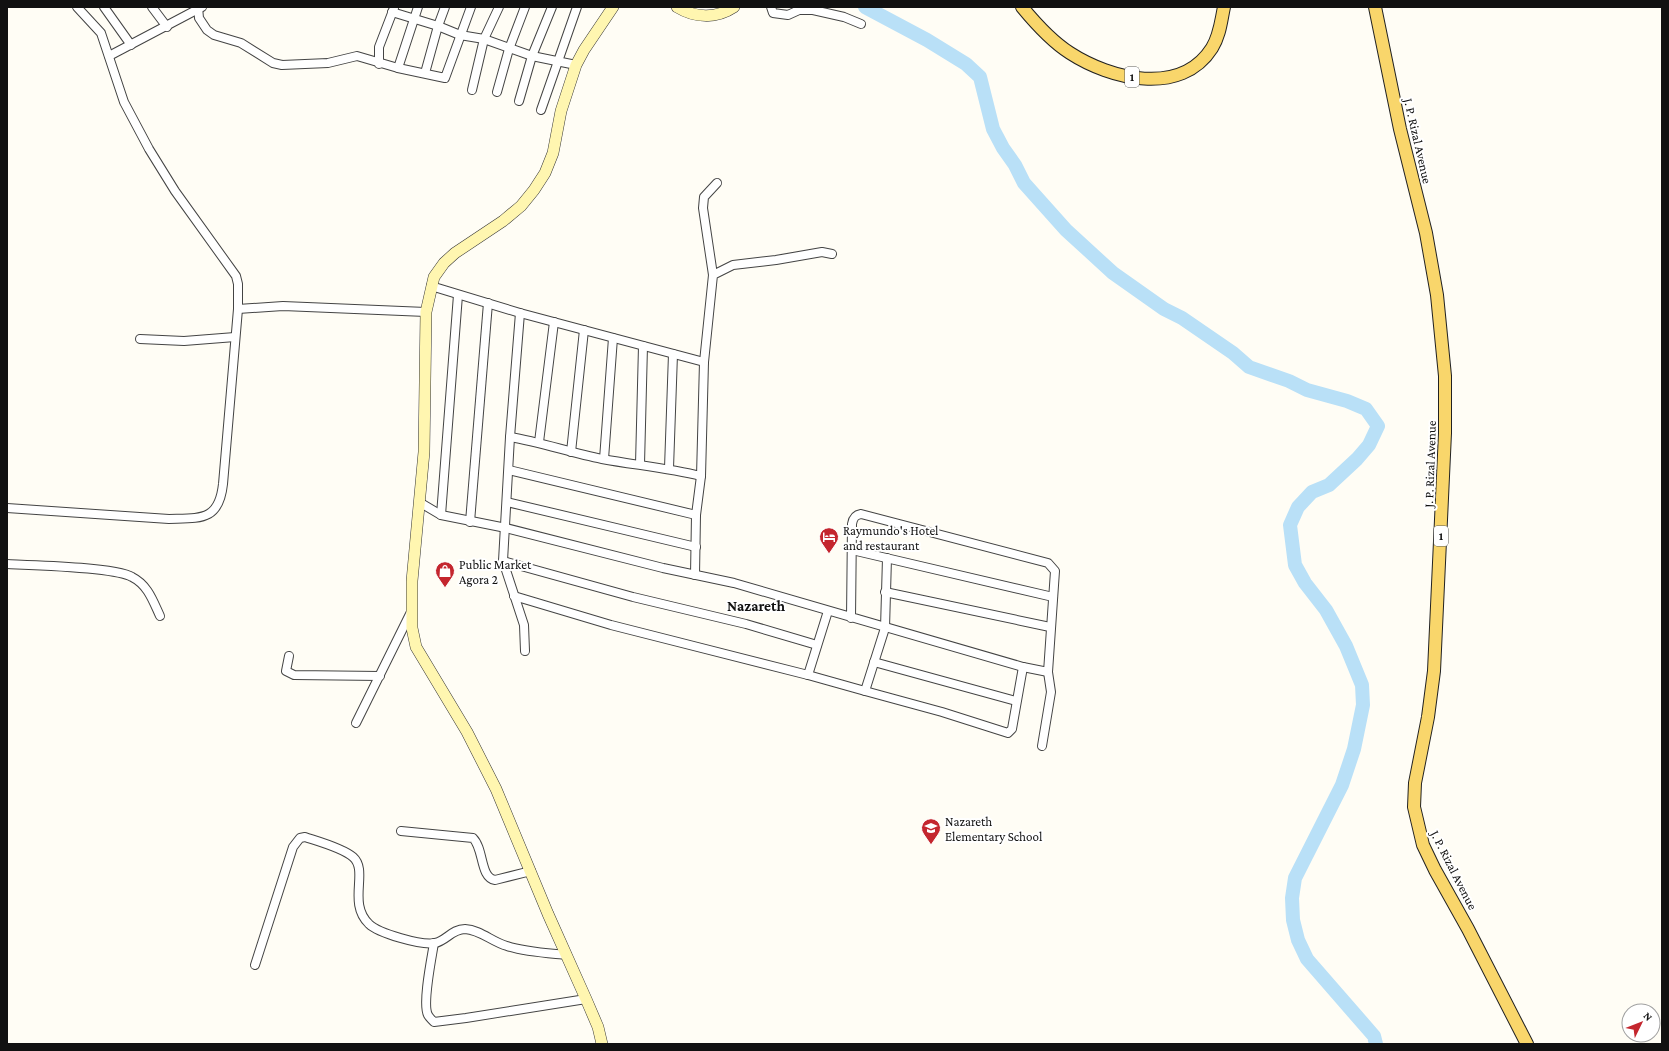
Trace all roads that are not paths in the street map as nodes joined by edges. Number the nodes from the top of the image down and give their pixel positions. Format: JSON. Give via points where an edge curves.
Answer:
{"nodes":[{"id":1,"x":77,"y":7,"type":"edge"},
{"id":2,"x":104,"y":7,"type":"edge"},
{"id":3,"x":152,"y":7,"type":"edge"},
{"id":4,"x":200,"y":7,"type":"edge"},
{"id":5,"x":418,"y":7,"type":"edge"},
{"id":6,"x":445,"y":7,"type":"edge"},
{"id":7,"x":471,"y":7,"type":"edge"},
{"id":8,"x":499,"y":7,"type":"edge"},
{"id":9,"x":525,"y":7,"type":"edge"},
{"id":10,"x":552,"y":7,"type":"edge"},
{"id":11,"x":577,"y":7,"type":"edge"},
{"id":12,"x":613,"y":7,"type":"edge"},
{"id":13,"x":677,"y":7,"type":"edge"},
{"id":14,"x":734,"y":7,"type":"edge"},
{"id":15,"x":771,"y":7,"type":"edge"},
{"id":16,"x":1022,"y":7,"type":"edge"},
{"id":17,"x":1224,"y":7,"type":"edge"},
{"id":18,"x":1375,"y":7,"type":"edge"},
{"id":19,"x":393,"y":9,"type":"edge"},
{"id":20,"x":414,"y":19,"type":"junction"},
{"id":21,"x":861,"y":24,"type":"dead end"},
{"id":22,"x":438,"y":26,"type":"junction"},
{"id":23,"x":167,"y":27,"type":"junction"},
{"id":24,"x":460,"y":35,"type":"junction"},
{"id":25,"x":484,"y":39,"type":"junction"},
{"id":26,"x":131,"y":45,"type":"junction"},
{"id":27,"x":509,"y":49,"type":"junction"},
{"id":28,"x":109,"y":56,"type":"junction"},
{"id":29,"x":532,"y":56,"type":"junction"},
{"id":30,"x":558,"y":62,"type":"junction"},
{"id":31,"x":379,"y":64,"type":"junction"},
{"id":32,"x":576,"y":65,"type":"junction"},
{"id":33,"x":398,"y":68,"type":"junction"},
{"id":34,"x":426,"y":73,"type":"junction"},
{"id":35,"x":472,"y":90,"type":"dead end"},
{"id":36,"x":497,"y":92,"type":"dead end"},
{"id":37,"x":519,"y":101,"type":"dead end"},
{"id":38,"x":541,"y":110,"type":"dead end"},
{"id":39,"x":717,"y":183,"type":"dead end"},
{"id":40,"x":832,"y":254,"type":"dead end"},
{"id":41,"x":713,"y":275,"type":"junction"},
{"id":42,"x":431,"y":286,"type":"junction"},
{"id":43,"x":458,"y":295,"type":"junction"},
{"id":44,"x":488,"y":303,"type":"junction"},
{"id":45,"x":238,"y":309,"type":"junction"},
{"id":46,"x":426,"y":312,"type":"junction"},
{"id":47,"x":520,"y":313,"type":"junction"},
{"id":48,"x":554,"y":322,"type":"junction"},
{"id":49,"x":584,"y":330,"type":"junction"},
{"id":50,"x":235,"y":337,"type":"junction"},
{"id":51,"x":613,"y":338,"type":"junction"},
{"id":52,"x":140,"y":339,"type":"dead end"},
{"id":53,"x":643,"y":346,"type":"junction"},
{"id":54,"x":673,"y":354,"type":"junction"},
{"id":55,"x":704,"y":362,"type":"junction"},
{"id":56,"x":510,"y":437,"type":"junction"},
{"id":57,"x":539,"y":442,"type":"junction"},
{"id":58,"x":571,"y":452,"type":"junction"},
{"id":59,"x":604,"y":459,"type":"junction"},
{"id":60,"x":640,"y":464,"type":"junction"},
{"id":61,"x":669,"y":468,"type":"junction"},
{"id":62,"x":509,"y":470,"type":"junction"},
{"id":63,"x":701,"y":476,"type":"junction"},
{"id":64,"x":419,"y":502,"type":"junction"},
{"id":65,"x":507,"y":502,"type":"junction"},
{"id":66,"x":7,"y":508,"type":"edge"},
{"id":67,"x":441,"y":515,"type":"junction"},
{"id":68,"x":696,"y":515,"type":"junction"},
{"id":69,"x":470,"y":522,"type":"junction"},
{"id":70,"x":506,"y":528,"type":"junction"},
{"id":71,"x":696,"y":547,"type":"junction"},
{"id":72,"x":852,"y":550,"type":"junction"},
{"id":73,"x":887,"y":558,"type":"junction"},
{"id":74,"x":503,"y":561,"type":"junction"},
{"id":75,"x":7,"y":564,"type":"edge"},
{"id":76,"x":695,"y":575,"type":"junction"},
{"id":77,"x":885,"y":592,"type":"junction"},
{"id":78,"x":514,"y":596,"type":"junction"},
{"id":79,"x":1053,"y":597,"type":"junction"},
{"id":80,"x":412,"y":610,"type":"junction"},
{"id":81,"x":828,"y":611,"type":"junction"},
{"id":82,"x":160,"y":616,"type":"dead end"},
{"id":83,"x":851,"y":618,"type":"junction"},
{"id":84,"x":1050,"y":627,"type":"junction"},
{"id":85,"x":885,"y":628,"type":"junction"},
{"id":86,"x":817,"y":644,"type":"junction"},
{"id":87,"x":524,"y":651,"type":"dead end"},
{"id":88,"x":289,"y":656,"type":"dead end"},
{"id":89,"x":874,"y":662,"type":"junction"},
{"id":90,"x":1023,"y":667,"type":"junction"},
{"id":91,"x":1048,"y":672,"type":"junction"},
{"id":92,"x":808,"y":675,"type":"junction"},
{"id":93,"x":380,"y":676,"type":"junction"},
{"id":94,"x":865,"y":691,"type":"junction"},
{"id":95,"x":1016,"y":700,"type":"junction"},
{"id":96,"x":356,"y":723,"type":"dead end"},
{"id":97,"x":1042,"y":746,"type":"dead end"},
{"id":98,"x":401,"y":831,"type":"dead end"},
{"id":99,"x":531,"y":871,"type":"junction"},
{"id":100,"x":434,"y":943,"type":"junction"},
{"id":101,"x":567,"y":955,"type":"junction"},
{"id":102,"x":255,"y":965,"type":"dead end"},
{"id":103,"x":586,"y":999,"type":"junction"},
{"id":104,"x":602,"y":1044,"type":"edge"},
{"id":105,"x":1527,"y":1044,"type":"edge"}],
"edges":[{"from":1,"to":28,"type":"street","via":[[101,33]]},
{"from":2,"to":26,"type":"street"},
{"from":3,"to":23,"type":"street"},
{"from":4,"to":23,"type":"street"},
{"from":4,"to":31,"type":"street","via":[[199,18],[214,35],[241,43],[282,65],[328,63],[357,56]]},
{"from":5,"to":20,"type":"street"},
{"from":6,"to":22,"type":"street"},
{"from":7,"to":24,"type":"street"},
{"from":8,"to":25,"type":"street"},
{"from":9,"to":27,"type":"street"},
{"from":10,"to":29,"type":"street"},
{"from":11,"to":30,"type":"street"},
{"from":12,"to":32,"type":"main road"},
{"from":13,"to":14,"type":"main road","via":[[697,15],[712,16]]},
{"from":15,"to":21,"type":"street","via":[[773,13],[788,15],[798,10],[812,10]]},
{"from":16,"to":17,"type":"main road","number":"1","via":[[1054,41],[1093,66],[1115,74],[1155,79],[1180,74],[1203,60],[1218,35]]},
{"from":18,"to":105,"type":"main road","name":"J. P. Rizal Avenue","number":"1","via":[[1400,129],[1426,233],[1437,295],[1445,376],[1446,433],[1434,671],[1415,784],[1414,807],[1423,845]]},
{"from":19,"to":20,"type":"street"},
{"from":19,"to":31,"type":"street","via":[[378,51]]},
{"from":20,"to":22,"type":"street"},
{"from":20,"to":33,"type":"street"},
{"from":22,"to":24,"type":"street"},
{"from":22,"to":34,"type":"street"},
{"from":23,"to":26,"type":"street"},
{"from":24,"to":25,"type":"street"},
{"from":24,"to":34,"type":"street","via":[[445,78]]},
{"from":25,"to":27,"type":"street"},
{"from":25,"to":35,"type":"street"},
{"from":26,"to":28,"type":"street"},
{"from":27,"to":29,"type":"street"},
{"from":27,"to":36,"type":"street"},
{"from":28,"to":45,"type":"street","via":[[129,114],[175,191],[236,276]]},
{"from":29,"to":30,"type":"street"},
{"from":29,"to":37,"type":"street"},
{"from":30,"to":32,"type":"street"},
{"from":30,"to":38,"type":"street"},
{"from":31,"to":33,"type":"street"},
{"from":32,"to":42,"type":"main road","via":[[545,174],[521,206],[444,263]]},
{"from":33,"to":34,"type":"street"},
{"from":39,"to":41,"type":"street","via":[[704,197],[703,208]]},
{"from":40,"to":41,"type":"street","via":[[822,252],[733,265]]},
{"from":41,"to":55,"type":"street"},
{"from":42,"to":43,"type":"street"},
{"from":42,"to":46,"type":"main road"},
{"from":43,"to":44,"type":"street"},
{"from":43,"to":67,"type":"street"},
{"from":44,"to":47,"type":"street"},
{"from":44,"to":69,"type":"street"},
{"from":45,"to":46,"type":"street","via":[[283,306]]},
{"from":45,"to":50,"type":"street"},
{"from":46,"to":64,"type":"main road","via":[[425,416]]},
{"from":47,"to":48,"type":"street"},
{"from":47,"to":56,"type":"street"},
{"from":48,"to":49,"type":"street"},
{"from":48,"to":57,"type":"street"},
{"from":49,"to":51,"type":"street"},
{"from":49,"to":58,"type":"street"},
{"from":50,"to":52,"type":"street","via":[[184,341]]},
{"from":50,"to":66,"type":"street","via":[[221,500],[213,511],[194,518],[169,519]]},
{"from":51,"to":53,"type":"street"},
{"from":51,"to":59,"type":"street"},
{"from":53,"to":54,"type":"street"},
{"from":53,"to":60,"type":"street"},
{"from":54,"to":55,"type":"street"},
{"from":54,"to":61,"type":"street"},
{"from":55,"to":63,"type":"street"},
{"from":56,"to":57,"type":"street"},
{"from":56,"to":62,"type":"street"},
{"from":57,"to":58,"type":"street"},
{"from":58,"to":59,"type":"street"},
{"from":59,"to":60,"type":"street"},
{"from":60,"to":61,"type":"street"},
{"from":61,"to":63,"type":"street"},
{"from":62,"to":65,"type":"street"},
{"from":62,"to":68,"type":"street"},
{"from":63,"to":68,"type":"street"},
{"from":64,"to":67,"type":"street"},
{"from":64,"to":80,"type":"main road"},
{"from":65,"to":70,"type":"street"},
{"from":65,"to":71,"type":"street"},
{"from":67,"to":69,"type":"street"},
{"from":68,"to":71,"type":"street"},
{"from":69,"to":70,"type":"street"},
{"from":70,"to":74,"type":"street"},
{"from":70,"to":76,"type":"street"},
{"from":71,"to":76,"type":"street"},
{"from":72,"to":73,"type":"street"},
{"from":72,"to":79,"type":"street","via":[[852,520],[861,514],[1048,563],[1055,571]]},
{"from":72,"to":83,"type":"street"},
{"from":73,"to":77,"type":"street"},
{"from":73,"to":79,"type":"street"},
{"from":74,"to":78,"type":"street"},
{"from":74,"to":86,"type":"street"},
{"from":75,"to":82,"type":"street","via":[[108,571],[132,576],[150,594]]},
{"from":76,"to":81,"type":"street","via":[[734,583]]},
{"from":77,"to":84,"type":"street"},
{"from":77,"to":85,"type":"street"},
{"from":78,"to":87,"type":"street","via":[[524,625]]},
{"from":78,"to":92,"type":"street","via":[[611,625]]},
{"from":79,"to":84,"type":"street"},
{"from":80,"to":93,"type":"street"},
{"from":80,"to":99,"type":"main road","via":[[416,647],[493,783]]},
{"from":81,"to":83,"type":"street"},
{"from":81,"to":86,"type":"street"},
{"from":83,"to":85,"type":"street"},
{"from":84,"to":91,"type":"street"},
{"from":85,"to":89,"type":"street"},
{"from":85,"to":90,"type":"street"},
{"from":86,"to":92,"type":"street"},
{"from":88,"to":93,"type":"street","via":[[286,671],[294,675]]},
{"from":89,"to":94,"type":"street"},
{"from":89,"to":95,"type":"street"},
{"from":90,"to":91,"type":"street"},
{"from":90,"to":95,"type":"street"},
{"from":91,"to":97,"type":"street","via":[[1051,692]]},
{"from":92,"to":94,"type":"street"},
{"from":93,"to":96,"type":"street"},
{"from":94,"to":95,"type":"street","via":[[1008,733],[1012,729]]},
{"from":98,"to":99,"type":"street","via":[[473,838],[480,847],[487,876],[491,880]]},
{"from":99,"to":101,"type":"main road"},
{"from":100,"to":101,"type":"street","via":[[465,929],[483,934],[506,946]]},
{"from":100,"to":102,"type":"street","via":[[390,935],[371,927],[358,902],[360,869],[356,861],[346,853],[305,837],[300,838],[293,847]]},
{"from":100,"to":103,"type":"street","via":[[426,1006],[428,1015],[434,1022]]},
{"from":101,"to":103,"type":"main road"},
{"from":103,"to":104,"type":"main road"}]}
